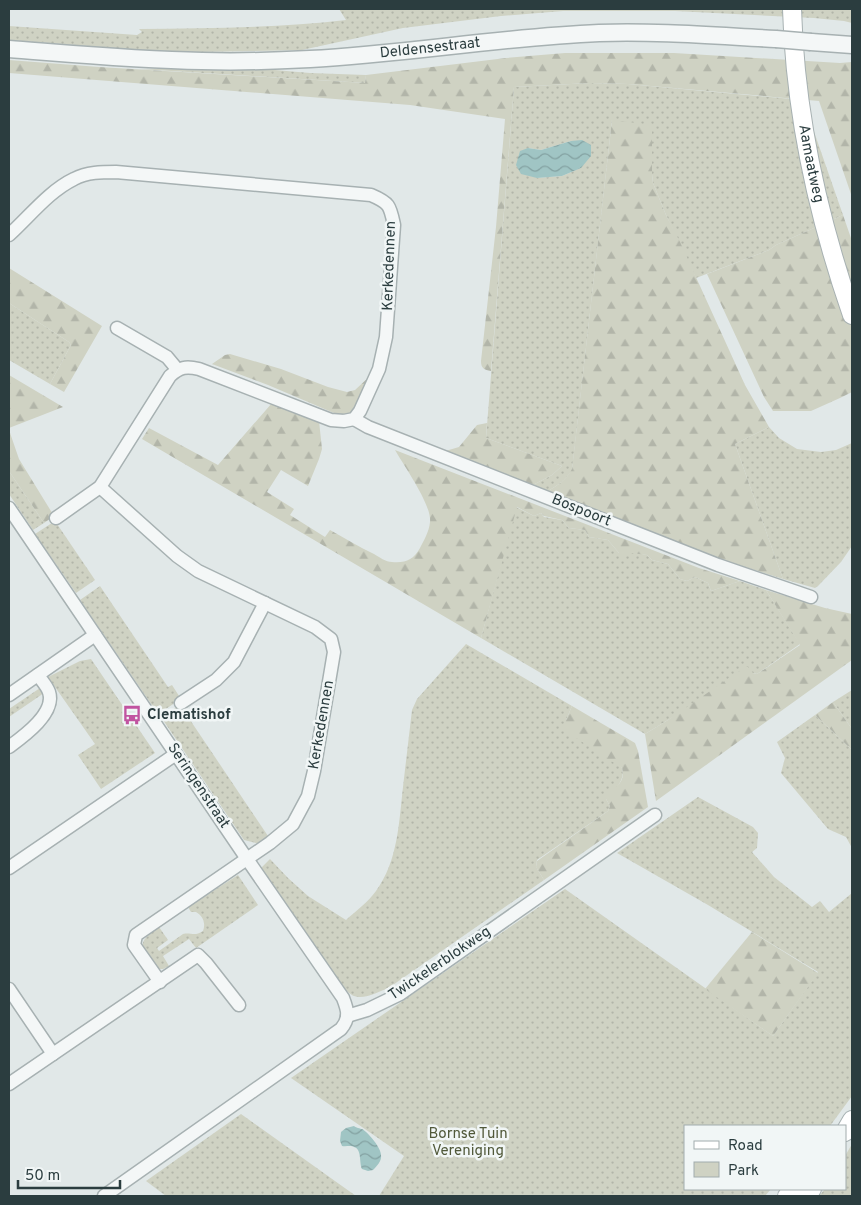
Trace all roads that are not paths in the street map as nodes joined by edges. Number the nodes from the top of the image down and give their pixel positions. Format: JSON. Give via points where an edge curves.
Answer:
{"nodes":[{"id":1,"x":792,"y":9,"type":"edge"},
{"id":2,"x":852,"y":45,"type":"edge"},
{"id":3,"x":9,"y":49,"type":"edge"},
{"id":4,"x":9,"y":235,"type":"edge"},
{"id":5,"x":852,"y":315,"type":"edge"},
{"id":6,"x":116,"y":328,"type":"dead end"},
{"id":7,"x":177,"y":369,"type":"junction"},
{"id":8,"x":354,"y":419,"type":"junction"},
{"id":9,"x":100,"y":487,"type":"junction"},
{"id":10,"x":9,"y":508,"type":"edge"},
{"id":11,"x":56,"y":518,"type":"dead end"},
{"id":12,"x":811,"y":597,"type":"dead end"},
{"id":13,"x":265,"y":603,"type":"junction"},
{"id":14,"x":95,"y":635,"type":"junction"},
{"id":15,"x":38,"y":674,"type":"junction"},
{"id":16,"x":9,"y":694,"type":"edge"},
{"id":17,"x":181,"y":703,"type":"dead end"},
{"id":18,"x":9,"y":747,"type":"edge"},
{"id":19,"x":176,"y":754,"type":"junction"},
{"id":20,"x":655,"y":814,"type":"dead end"},
{"id":21,"x":247,"y":859,"type":"junction"},
{"id":22,"x":9,"y":868,"type":"edge"},
{"id":23,"x":160,"y":982,"type":"junction"},
{"id":24,"x":9,"y":989,"type":"edge"},
{"id":25,"x":239,"y":1005,"type":"dead end"},
{"id":26,"x":347,"y":1016,"type":"junction"},
{"id":27,"x":53,"y":1054,"type":"junction"},
{"id":28,"x":9,"y":1084,"type":"edge"},
{"id":29,"x":104,"y":1196,"type":"edge"}],
"edges":[{"from":1,"to":5,"type":"main road","name":"Aamaatweg","via":[[798,92],[808,152],[817,197]]},
{"from":2,"to":3,"type":"street","name":"Deldensestraat","bridge":true,"via":[[699,34],[598,34],[312,59],[240,62],[135,59]]},
{"from":4,"to":8,"type":"street","name":"Kerkedennen","via":[[58,189],[75,178],[94,173],[116,172],[371,194],[383,200],[390,208],[394,225],[386,337],[379,369]]},
{"from":6,"to":7,"type":"street","via":[[167,357]]},
{"from":7,"to":8,"type":"street","via":[[199,369],[331,420]]},
{"from":7,"to":9,"type":"street"},
{"from":8,"to":12,"type":"street","name":"Bospoort","via":[[718,565]]},
{"from":9,"to":11,"type":"street"},
{"from":9,"to":13,"type":"street","name":"Kerkedennen","via":[[198,571]]},
{"from":10,"to":14,"type":"street","name":"Seringenstraat"},
{"from":13,"to":17,"type":"street","via":[[234,662],[216,680]]},
{"from":13,"to":21,"type":"street","name":"Kerkedennen","via":[[315,627],[331,639],[334,652],[308,796],[293,824]]},
{"from":14,"to":15,"type":"street"},
{"from":14,"to":19,"type":"street","name":"Seringenstraat"},
{"from":15,"to":16,"type":"street"},
{"from":15,"to":18,"type":"street","via":[[49,692],[47,711]]},
{"from":19,"to":21,"type":"street","name":"Seringenstraat"},
{"from":19,"to":22,"type":"street"},
{"from":20,"to":26,"type":"street","name":"Twickelerblokweg","via":[[400,994]]},
{"from":21,"to":23,"type":"street","via":[[136,935],[134,945]]},
{"from":21,"to":26,"type":"street","name":"Seringenstraat","via":[[343,998]]},
{"from":23,"to":25,"type":"street","via":[[198,955]]},
{"from":23,"to":27,"type":"street"},
{"from":24,"to":27,"type":"street"},
{"from":26,"to":29,"type":"street","via":[[340,1029]]},
{"from":27,"to":28,"type":"street"}]}
